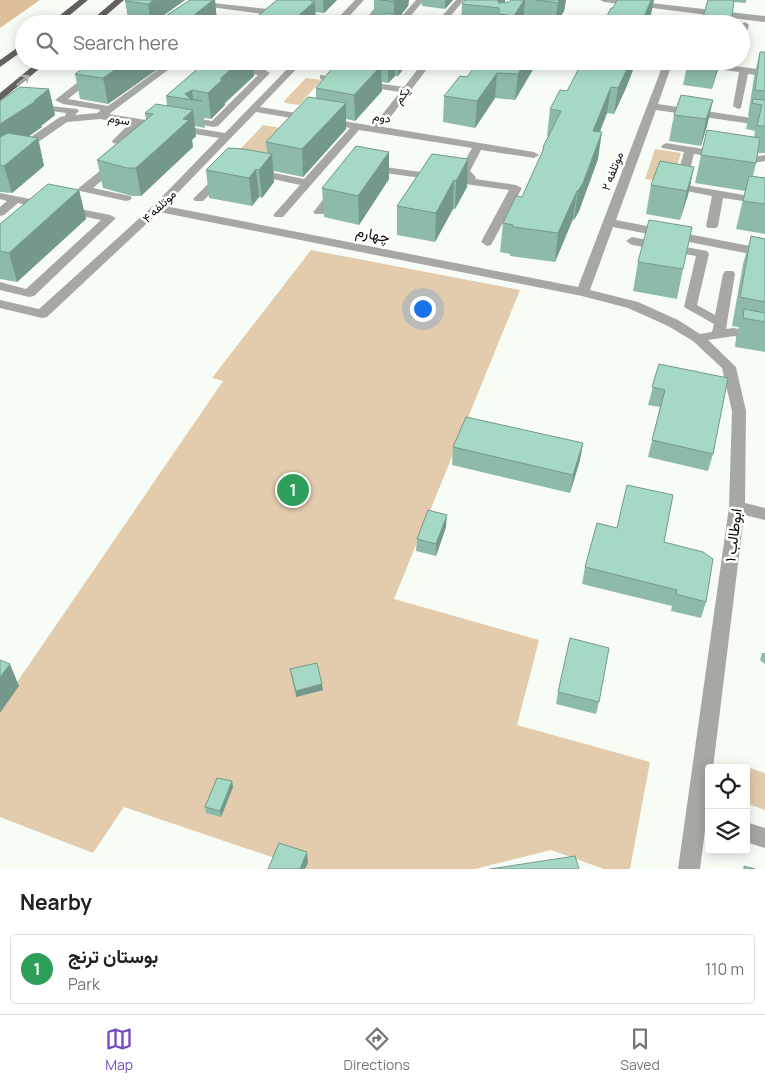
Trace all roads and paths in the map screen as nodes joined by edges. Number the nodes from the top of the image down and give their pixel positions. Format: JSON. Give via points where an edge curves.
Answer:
{"nodes":[{"id":1,"x":84,"y":0,"type":"edge"},
{"id":2,"x":120,"y":0,"type":"edge"},
{"id":3,"x":193,"y":0,"type":"edge"},
{"id":4,"x":248,"y":0,"type":"edge"},
{"id":5,"x":360,"y":0,"type":"edge"},
{"id":6,"x":420,"y":0,"type":"edge"},
{"id":7,"x":460,"y":0,"type":"edge"},
{"id":8,"x":604,"y":0,"type":"edge"},
{"id":9,"x":149,"y":1,"type":"edge"},
{"id":10,"x":384,"y":2,"type":"edge"},
{"id":11,"x":239,"y":8,"type":"junction"},
{"id":12,"x":279,"y":13,"type":"joint"},
{"id":13,"x":65,"y":15,"type":"edge"},
{"id":14,"x":102,"y":15,"type":"edge"},
{"id":15,"x":133,"y":15,"type":"edge"},
{"id":16,"x":292,"y":15,"type":"edge"},
{"id":17,"x":345,"y":15,"type":"edge"},
{"id":18,"x":373,"y":15,"type":"edge"},
{"id":19,"x":407,"y":15,"type":"edge"},
{"id":20,"x":447,"y":15,"type":"edge"},
{"id":21,"x":711,"y":15,"type":"edge"},
{"id":22,"x":750,"y":18,"type":"edge"},
{"id":23,"x":765,"y":19,"type":"edge"},
{"id":24,"x":750,"y":25,"type":"edge"},
{"id":25,"x":765,"y":27,"type":"edge"},
{"id":26,"x":15,"y":53,"type":"edge"},
{"id":27,"x":0,"y":64,"type":"edge"},
{"id":28,"x":34,"y":70,"type":"edge"},
{"id":29,"x":99,"y":70,"type":"edge"},
{"id":30,"x":164,"y":70,"type":"edge"},
{"id":31,"x":217,"y":70,"type":"edge"},
{"id":32,"x":291,"y":70,"type":"edge"},
{"id":33,"x":422,"y":70,"type":"edge"},
{"id":34,"x":665,"y":70,"type":"edge"},
{"id":35,"x":744,"y":70,"type":"joint"},
{"id":36,"x":765,"y":73,"type":"edge"},
{"id":37,"x":323,"y":77,"type":"edge"},
{"id":38,"x":406,"y":90,"type":"junction"},
{"id":39,"x":38,"y":97,"type":"edge"},
{"id":40,"x":0,"y":98,"type":"edge"},
{"id":41,"x":60,"y":100,"type":"junction"},
{"id":42,"x":652,"y":106,"type":"junction"},
{"id":43,"x":738,"y":106,"type":"dead end"},
{"id":44,"x":111,"y":109,"type":"junction"},
{"id":45,"x":254,"y":109,"type":"junction"},
{"id":46,"x":100,"y":116,"type":"junction"},
{"id":47,"x":64,"y":118,"type":"junction"},
{"id":48,"x":136,"y":122,"type":"junction"},
{"id":49,"x":765,"y":123,"type":"edge"},
{"id":50,"x":157,"y":125,"type":"junction"},
{"id":51,"x":357,"y":126,"type":"junction"},
{"id":52,"x":0,"y":127,"type":"edge"},
{"id":53,"x":376,"y":129,"type":"junction"},
{"id":54,"x":227,"y":136,"type":"junction"},
{"id":55,"x":478,"y":146,"type":"junction"},
{"id":56,"x":666,"y":146,"type":"dead end"},
{"id":57,"x":690,"y":150,"type":"junction"},
{"id":58,"x":534,"y":155,"type":"dead end"},
{"id":59,"x":765,"y":158,"type":"edge"},
{"id":60,"x":0,"y":161,"type":"edge"},
{"id":61,"x":354,"y":166,"type":"edge"},
{"id":62,"x":342,"y":181,"type":"edge"},
{"id":63,"x":307,"y":183,"type":"junction"},
{"id":64,"x":478,"y":183,"type":"junction"},
{"id":65,"x":718,"y":194,"type":"junction"},
{"id":66,"x":0,"y":196,"type":"edge"},
{"id":67,"x":126,"y":198,"type":"dead end"},
{"id":68,"x":16,"y":199,"type":"junction"},
{"id":69,"x":199,"y":199,"type":"dead end"},
{"id":70,"x":750,"y":199,"type":"edge"},
{"id":71,"x":43,"y":204,"type":"junction"},
{"id":72,"x":157,"y":208,"type":"junction"},
{"id":73,"x":0,"y":212,"type":"edge"},
{"id":74,"x":319,"y":212,"type":"dead end"},
{"id":75,"x":279,"y":215,"type":"dead end"},
{"id":76,"x":29,"y":216,"type":"edge"},
{"id":77,"x":608,"y":222,"type":"junction"},
{"id":78,"x":712,"y":226,"type":"dead end"},
{"id":79,"x":632,"y":241,"type":"dead end"},
{"id":80,"x":487,"y":242,"type":"dead end"},
{"id":81,"x":765,"y":253,"type":"edge"},
{"id":82,"x":729,"y":274,"type":"dead end"},
{"id":83,"x":0,"y":286,"type":"edge"},
{"id":84,"x":583,"y":292,"type":"junction"},
{"id":85,"x":0,"y":304,"type":"edge"},
{"id":86,"x":720,"y":328,"type":"junction"},
{"id":87,"x":698,"y":338,"type":"junction"},
{"id":88,"x":765,"y":338,"type":"edge"},
{"id":89,"x":737,"y":507,"type":"junction"},
{"id":90,"x":765,"y":514,"type":"edge"},
{"id":91,"x":703,"y":818,"type":"edge"},
{"id":92,"x":750,"y":833,"type":"edge"},
{"id":93,"x":765,"y":838,"type":"edge"},
{"id":94,"x":689,"y":869,"type":"edge"}],
"edges":[{"from":1,"to":13,"type":"main road"},
{"from":2,"to":14,"type":"main road"},
{"from":3,"to":11,"type":"street","via":[[189,3]]},
{"from":4,"to":11,"type":"street"},
{"from":5,"to":17,"type":"street"},
{"from":6,"to":19,"type":"street"},
{"from":7,"to":20,"type":"street"},
{"from":8,"to":21,"type":"street"},
{"from":9,"to":15,"type":"street"},
{"from":10,"to":18,"type":"street"},
{"from":11,"to":12,"type":"street"},
{"from":12,"to":16,"type":"street"},
{"from":22,"to":23,"type":"street"},
{"from":24,"to":25,"type":"street"},
{"from":26,"to":27,"type":"main road"},
{"from":40,"to":28,"type":"main road","one_way":true},
{"from":29,"to":41,"type":"street"},
{"from":30,"to":44,"type":"street"},
{"from":31,"to":50,"type":"street","via":[[265,73],[214,124],[166,117]]},
{"from":32,"to":45,"type":"street","name":"موتلفه ۴"},
{"from":33,"to":38,"type":"street","name":"یکم"},
{"from":34,"to":42,"type":"street","name":"موتلفه ۲"},
{"from":35,"to":36,"type":"street"},
{"from":35,"to":43,"type":"street"},
{"from":37,"to":38,"type":"street"},
{"from":38,"to":53,"type":"street","name":"یکم"},
{"from":39,"to":41,"type":"street"},
{"from":41,"to":44,"type":"street"},
{"from":42,"to":49,"type":"street","via":[[723,121]]},
{"from":42,"to":77,"type":"street","name":"موتلفه ۲"},
{"from":44,"to":46,"type":"street"},
{"from":45,"to":51,"type":"street","name":"دوم","via":[[305,114]]},
{"from":45,"to":54,"type":"street","name":"موتلفه ۴"},
{"from":46,"to":47,"type":"street","name":"سوم"},
{"from":46,"to":48,"type":"street","name":"سوم"},
{"from":47,"to":52,"type":"street","via":[[74,111],[26,105]]},
{"from":47,"to":60,"type":"street"},
{"from":48,"to":50,"type":"street","name":"سوم"},
{"from":48,"to":67,"type":"street","via":[[117,141],[138,146],[84,189]]},
{"from":50,"to":54,"type":"street","name":"سوم"},
{"from":51,"to":53,"type":"street","name":"دوم"},
{"from":51,"to":63,"type":"street"},
{"from":53,"to":55,"type":"street","name":"دوم"},
{"from":54,"to":72,"type":"street","name":"موتلفه ۴"},
{"from":55,"to":58,"type":"street","name":"دوم"},
{"from":55,"to":64,"type":"street","via":[[464,172]]},
{"from":56,"to":57,"type":"street"},
{"from":57,"to":59,"type":"street","via":[[717,149],[752,160]]},
{"from":57,"to":65,"type":"street","via":[[680,187]]},
{"from":61,"to":64,"type":"street"},
{"from":62,"to":74,"type":"street"},
{"from":63,"to":69,"type":"street","via":[[260,169],[235,168]]},
{"from":63,"to":75,"type":"street"},
{"from":64,"to":80,"type":"street","via":[[516,188]]},
{"from":65,"to":70,"type":"street"},
{"from":65,"to":78,"type":"street"},
{"from":66,"to":68,"type":"street"},
{"from":68,"to":71,"type":"street"},
{"from":68,"to":73,"type":"street"},
{"from":71,"to":76,"type":"street"},
{"from":71,"to":83,"type":"street","via":[[110,218],[29,293]]},
{"from":72,"to":84,"type":"street","name":"چهارم"},
{"from":72,"to":85,"type":"street","name":"موتلفه ۴","via":[[42,314]]},
{"from":77,"to":81,"type":"street"},
{"from":77,"to":84,"type":"street","name":"موتلفه ۲"},
{"from":79,"to":86,"type":"street","via":[[703,254],[690,307]]},
{"from":82,"to":86,"type":"street"},
{"from":84,"to":87,"type":"street","name":"ابوطالب ۱","via":[[633,305],[674,323]]},
{"from":86,"to":87,"type":"street"},
{"from":86,"to":88,"type":"street"},
{"from":87,"to":89,"type":"street","name":"ابوطالب ۱","via":[[729,367],[739,411]]},
{"from":89,"to":90,"type":"street"},
{"from":89,"to":91,"type":"street","name":"ابوطالب ۱"},
{"from":91,"to":94,"type":"street","name":"ابوطالب ۱"},
{"from":92,"to":93,"type":"street"}]}
